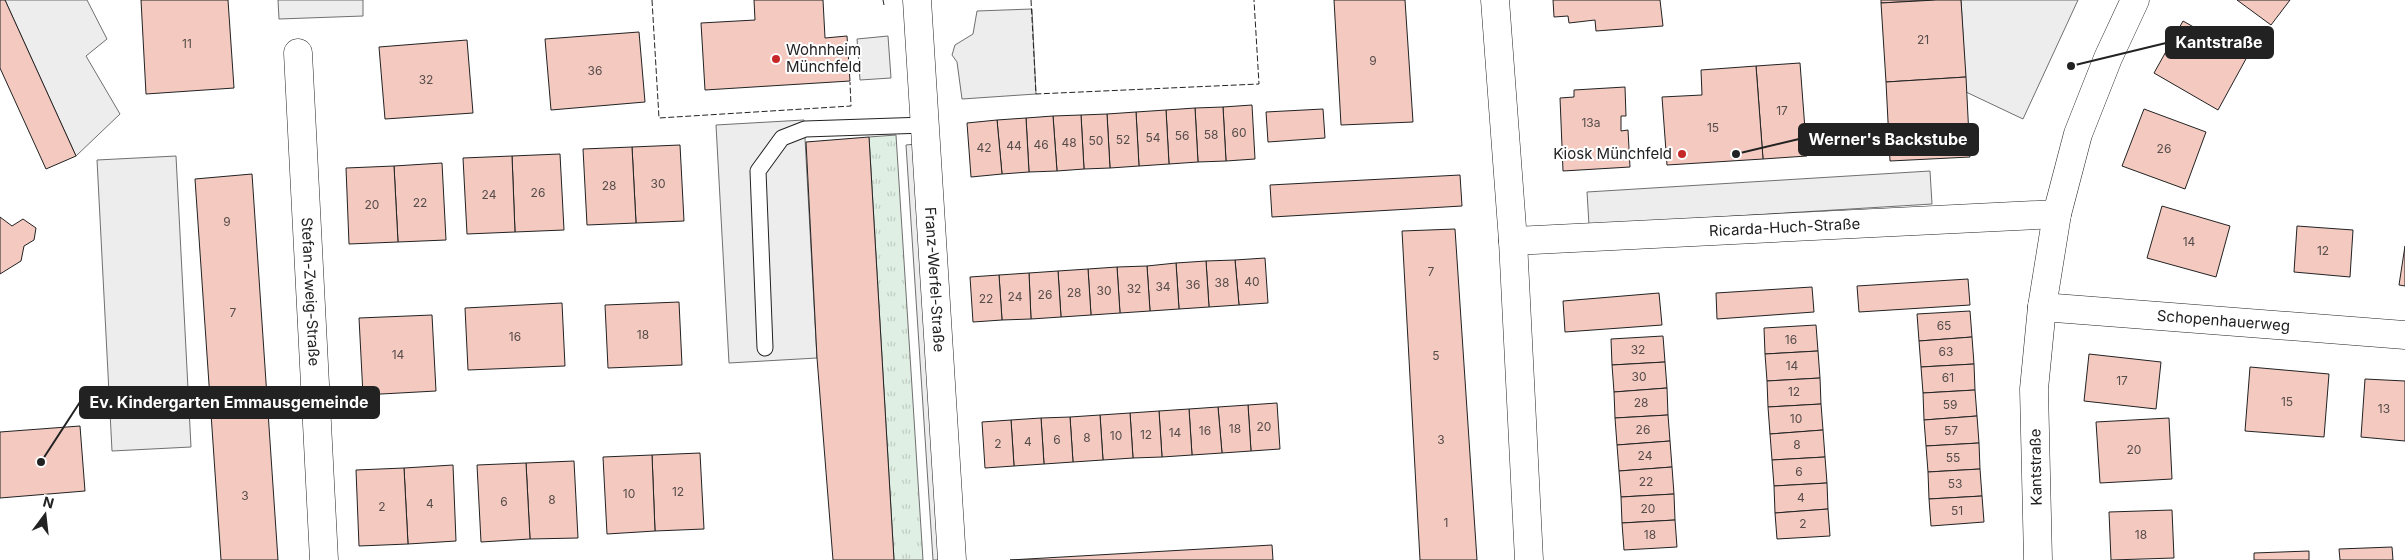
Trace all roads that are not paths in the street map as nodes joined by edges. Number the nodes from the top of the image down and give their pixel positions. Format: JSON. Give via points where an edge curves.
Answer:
{"nodes":[{"id":1,"x":917,"y":0,"type":"edge"},
{"id":2,"x":1495,"y":0,"type":"edge"},
{"id":3,"x":2135,"y":0,"type":"edge"},
{"id":4,"x":298,"y":53,"type":"dead end"},
{"id":5,"x":925,"y":125,"type":"junction"},
{"id":6,"x":2057,"y":214,"type":"junction"},
{"id":7,"x":1512,"y":241,"type":"junction"},
{"id":8,"x":2042,"y":307,"type":"junction"},
{"id":9,"x":2405,"y":335,"type":"edge"},
{"id":10,"x":765,"y":348,"type":"dead end"},
{"id":11,"x":324,"y":560,"type":"edge"},
{"id":12,"x":952,"y":560,"type":"edge"},
{"id":13,"x":1529,"y":560,"type":"edge"},
{"id":14,"x":2038,"y":560,"type":"edge"}],
"edges":[{"from":1,"to":5,"type":"street","name":"Franz-Werfel-Straße"},
{"from":2,"to":7,"type":"street"},
{"from":3,"to":6,"type":"street","name":"Kantstraße","via":[[2078,134]]},
{"from":4,"to":11,"type":"street","name":"Stefan-Zweig-Straße"},
{"from":5,"to":10,"type":"lane","via":[[805,129],[782,138],[758,171]]},
{"from":5,"to":12,"type":"street","name":"Franz-Werfel-Straße"},
{"from":6,"to":7,"type":"street","name":"Ricarda-Huch-Straße"},
{"from":6,"to":8,"type":"street","name":"Kantstraße"},
{"from":7,"to":13,"type":"street"},
{"from":8,"to":9,"type":"street","name":"Schopenhauerweg"},
{"from":8,"to":14,"type":"street","name":"Kantstraße","via":[[2034,389]]}]}
